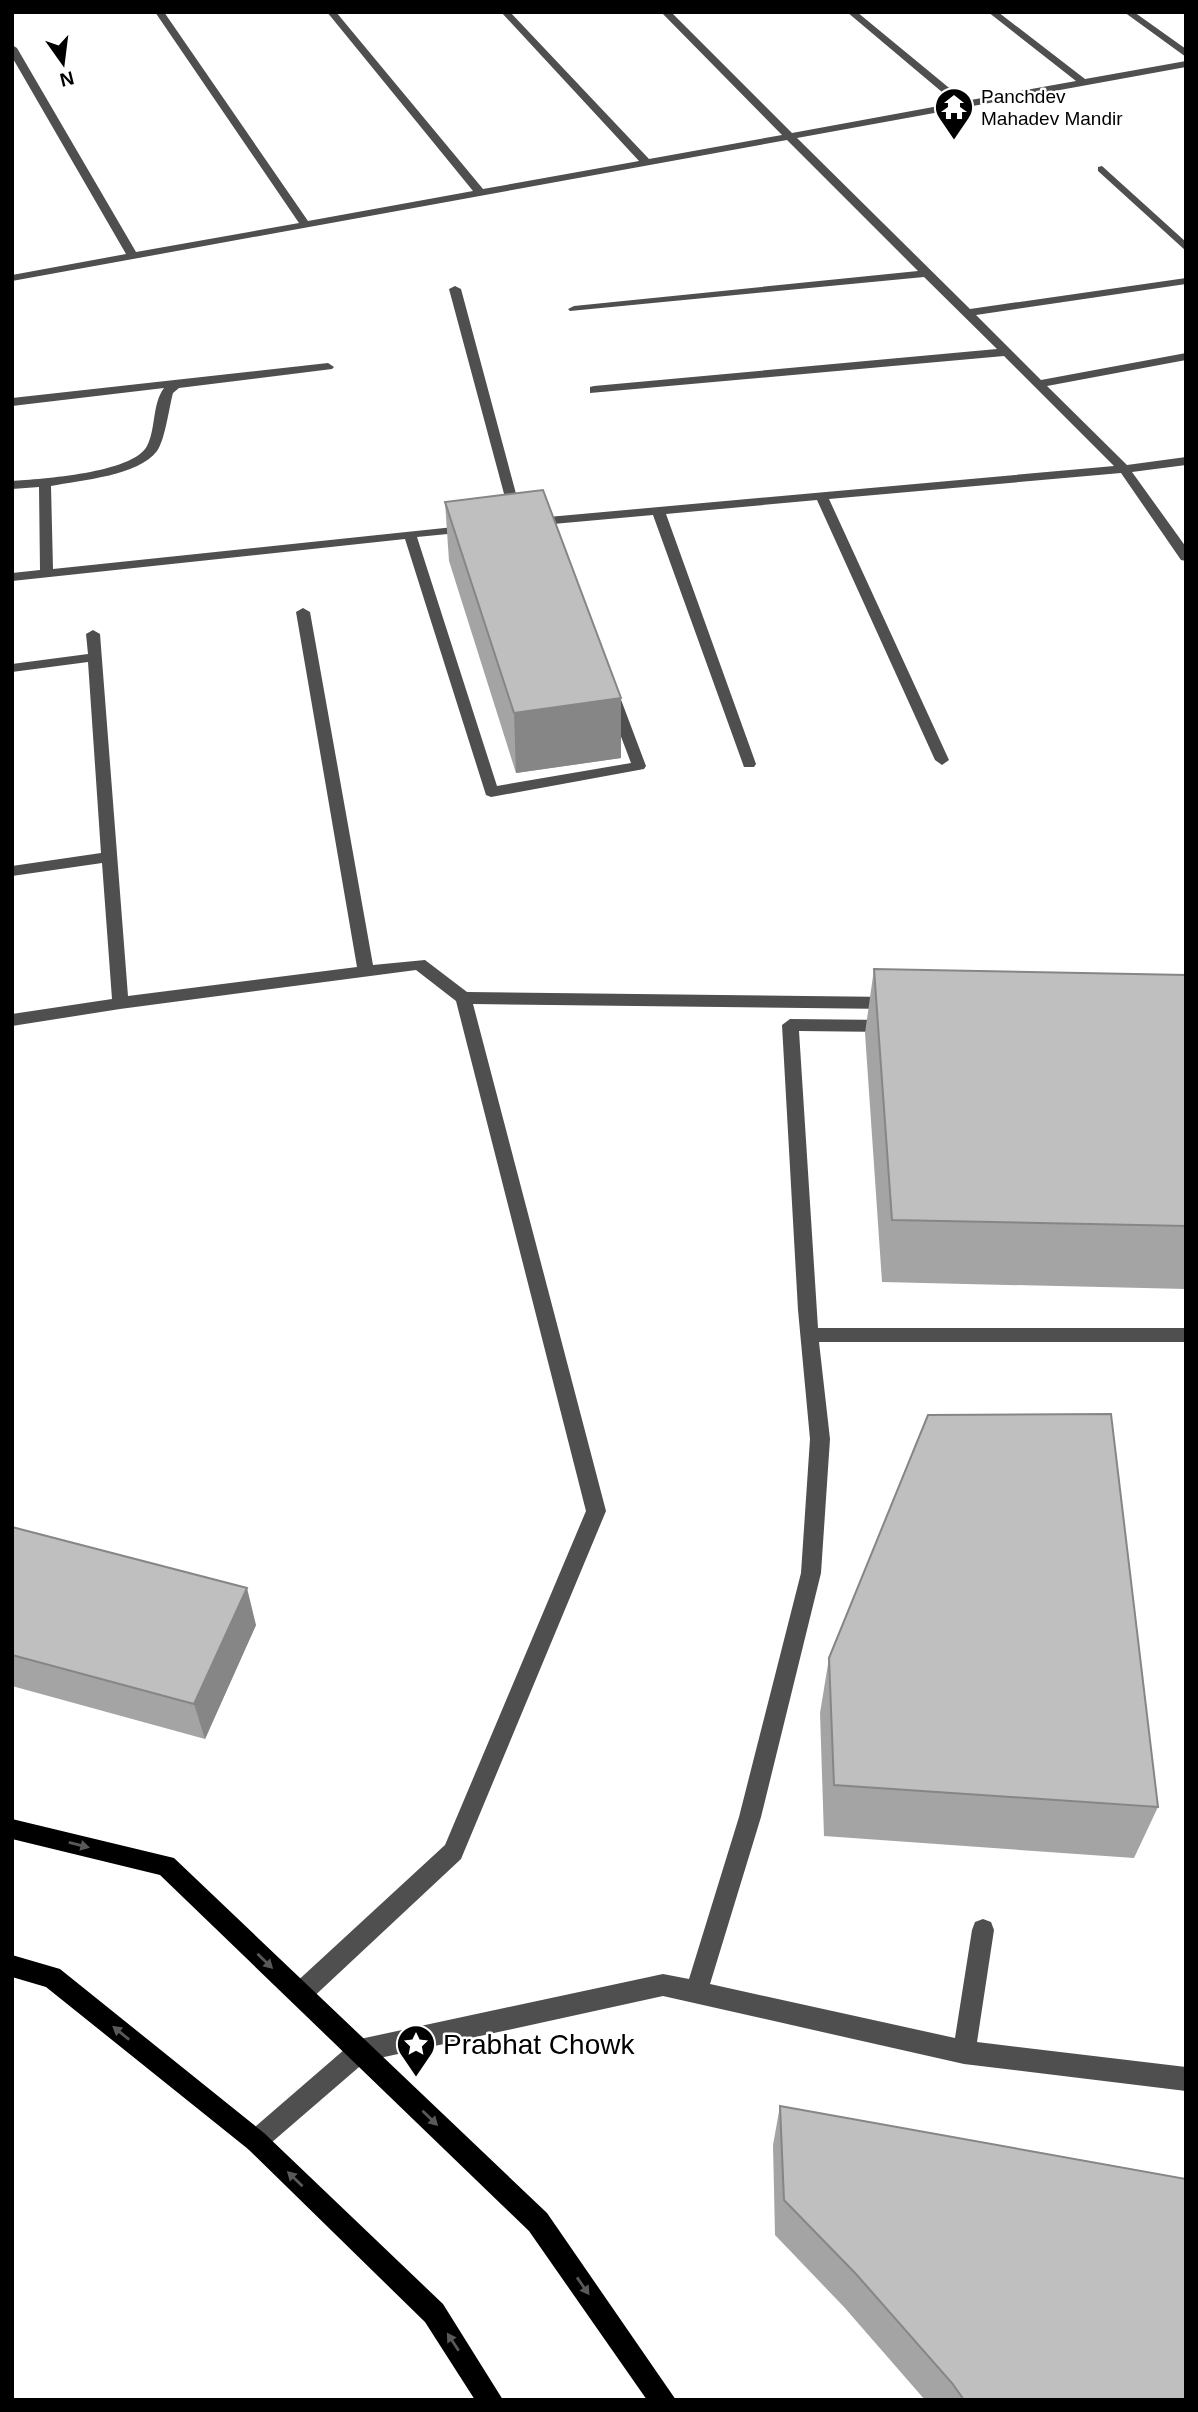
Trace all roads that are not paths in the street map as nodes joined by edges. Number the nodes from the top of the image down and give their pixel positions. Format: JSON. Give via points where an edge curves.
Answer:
{"nodes":[{"id":1,"x":159,"y":12,"type":"edge"},
{"id":2,"x":331,"y":12,"type":"edge"},
{"id":3,"x":505,"y":12,"type":"edge"},
{"id":4,"x":665,"y":12,"type":"edge"},
{"id":5,"x":851,"y":12,"type":"edge"},
{"id":6,"x":992,"y":12,"type":"edge"},
{"id":7,"x":1128,"y":12,"type":"edge"},
{"id":8,"x":12,"y":48,"type":"edge"},
{"id":9,"x":1186,"y":54,"type":"edge"},
{"id":10,"x":1186,"y":64,"type":"edge"},
{"id":11,"x":1084,"y":83,"type":"junction"},
{"id":12,"x":963,"y":105,"type":"junction"},
{"id":13,"x":789,"y":137,"type":"junction"},
{"id":14,"x":647,"y":163,"type":"junction"},
{"id":15,"x":1102,"y":169,"type":"dead end"},
{"id":16,"x":480,"y":192,"type":"junction"},
{"id":17,"x":305,"y":224,"type":"junction"},
{"id":18,"x":1186,"y":248,"type":"edge"},
{"id":19,"x":133,"y":256,"type":"junction"},
{"id":20,"x":926,"y":273,"type":"junction"},
{"id":21,"x":12,"y":278,"type":"edge"},
{"id":22,"x":1186,"y":281,"type":"edge"},
{"id":23,"x":455,"y":289,"type":"dead end"},
{"id":24,"x":574,"y":309,"type":"dead end"},
{"id":25,"x":967,"y":313,"type":"junction"},
{"id":26,"x":1006,"y":352,"type":"junction"},
{"id":27,"x":1186,"y":356,"type":"edge"},
{"id":28,"x":328,"y":367,"type":"dead end"},
{"id":29,"x":191,"y":382,"type":"junction"},
{"id":30,"x":1038,"y":384,"type":"junction"},
{"id":31,"x":594,"y":390,"type":"dead end"},
{"id":32,"x":12,"y":402,"type":"edge"},
{"id":33,"x":1186,"y":461,"type":"edge"},
{"id":34,"x":1124,"y":469,"type":"junction"},
{"id":35,"x":45,"y":483,"type":"junction"},
{"id":36,"x":12,"y":485,"type":"edge"},
{"id":37,"x":821,"y":496,"type":"junction"},
{"id":38,"x":658,"y":510,"type":"junction"},
{"id":39,"x":547,"y":520,"type":"junction"},
{"id":40,"x":477,"y":527,"type":"edge"},
{"id":41,"x":410,"y":534,"type":"junction"},
{"id":42,"x":554,"y":539,"type":"edge"},
{"id":43,"x":1186,"y":557,"type":"edge"},
{"id":44,"x":47,"y":574,"type":"junction"},
{"id":45,"x":12,"y":577,"type":"edge"},
{"id":46,"x":303,"y":612,"type":"dead end"},
{"id":47,"x":93,"y":634,"type":"dead end"},
{"id":48,"x":95,"y":657,"type":"junction"},
{"id":49,"x":12,"y":668,"type":"edge"},
{"id":50,"x":611,"y":689,"type":"edge"},
{"id":51,"x":942,"y":760,"type":"dead end"},
{"id":52,"x":749,"y":764,"type":"dead end"},
{"id":53,"x":109,"y":857,"type":"junction"},
{"id":54,"x":12,"y":871,"type":"edge"},
{"id":55,"x":366,"y":972,"type":"junction"},
{"id":56,"x":463,"y":998,"type":"junction"},
{"id":57,"x":120,"y":1003,"type":"junction"},
{"id":58,"x":908,"y":1003,"type":"edge"},
{"id":59,"x":12,"y":1020,"type":"edge"},
{"id":60,"x":910,"y":1027,"type":"edge"},
{"id":61,"x":810,"y":1335,"type":"junction"},
{"id":62,"x":1186,"y":1335,"type":"edge"},
{"id":63,"x":12,"y":1829,"type":"edge"},
{"id":64,"x":983,"y":1930,"type":"dead end"},
{"id":65,"x":12,"y":1966,"type":"edge"},
{"id":66,"x":696,"y":1992,"type":"junction"},
{"id":67,"x":300,"y":1994,"type":"junction"},
{"id":68,"x":360,"y":2051,"type":"junction"},
{"id":69,"x":964,"y":2052,"type":"junction"},
{"id":70,"x":1186,"y":2079,"type":"edge"},
{"id":71,"x":256,"y":2141,"type":"junction"},
{"id":72,"x":490,"y":2400,"type":"edge"},
{"id":73,"x":663,"y":2400,"type":"edge"}],
"edges":[{"from":1,"to":17,"type":"street"},
{"from":2,"to":16,"type":"street"},
{"from":3,"to":14,"type":"street"},
{"from":4,"to":13,"type":"street"},
{"from":5,"to":12,"type":"street"},
{"from":6,"to":11,"type":"street"},
{"from":7,"to":9,"type":"street"},
{"from":8,"to":19,"type":"street"},
{"from":10,"to":11,"type":"street"},
{"from":11,"to":12,"type":"street"},
{"from":12,"to":13,"type":"street"},
{"from":13,"to":14,"type":"street"},
{"from":13,"to":20,"type":"street"},
{"from":14,"to":16,"type":"street"},
{"from":15,"to":18,"type":"street"},
{"from":16,"to":17,"type":"street"},
{"from":17,"to":19,"type":"street"},
{"from":19,"to":21,"type":"street"},
{"from":20,"to":24,"type":"street"},
{"from":20,"to":25,"type":"street"},
{"from":22,"to":25,"type":"street"},
{"from":23,"to":39,"type":"street","via":[[511,524]]},
{"from":25,"to":26,"type":"street"},
{"from":26,"to":30,"type":"street"},
{"from":26,"to":31,"type":"street"},
{"from":27,"to":30,"type":"street"},
{"from":28,"to":29,"type":"street"},
{"from":29,"to":32,"type":"street"},
{"from":29,"to":35,"type":"street","via":[[167,392],[153,448],[138,462]]},
{"from":30,"to":34,"type":"street"},
{"from":33,"to":34,"type":"street"},
{"from":34,"to":37,"type":"street"},
{"from":34,"to":43,"type":"street"},
{"from":35,"to":36,"type":"street"},
{"from":35,"to":44,"type":"street"},
{"from":37,"to":38,"type":"street"},
{"from":37,"to":51,"type":"street"},
{"from":38,"to":39,"type":"street"},
{"from":38,"to":52,"type":"street"},
{"from":39,"to":42,"type":"street"},
{"from":40,"to":41,"type":"street"},
{"from":41,"to":44,"type":"street"},
{"from":41,"to":50,"type":"street","via":[[491,792],[639,766]]},
{"from":44,"to":45,"type":"street"},
{"from":46,"to":55,"type":"street"},
{"from":47,"to":48,"type":"street"},
{"from":48,"to":49,"type":"street"},
{"from":48,"to":53,"type":"street"},
{"from":53,"to":54,"type":"street"},
{"from":53,"to":57,"type":"street"},
{"from":55,"to":56,"type":"street","via":[[419,964]]},
{"from":55,"to":57,"type":"street"},
{"from":56,"to":58,"type":"street"},
{"from":56,"to":67,"type":"street","via":[[596,1511],[453,1852]]},
{"from":57,"to":59,"type":"street"},
{"from":60,"to":61,"type":"street","via":[[790,1025]]},
{"from":61,"to":62,"type":"street"},
{"from":61,"to":66,"type":"street","via":[[820,1439],[811,1573],[750,1817]]},
{"from":63,"to":67,"type":"main road","one_way":true,"via":[[166,1866]]},
{"from":64,"to":69,"type":"street"},
{"from":71,"to":65,"type":"main road","one_way":true,"via":[[52,1977]]},
{"from":66,"to":68,"type":"street","via":[[663,1986]]},
{"from":66,"to":69,"type":"street"},
{"from":67,"to":68,"type":"main road"},
{"from":68,"to":71,"type":"street"},
{"from":68,"to":73,"type":"main road","one_way":true,"via":[[538,2222]]},
{"from":69,"to":70,"type":"street"},
{"from":72,"to":71,"type":"main road","one_way":true,"via":[[434,2313]]}]}
